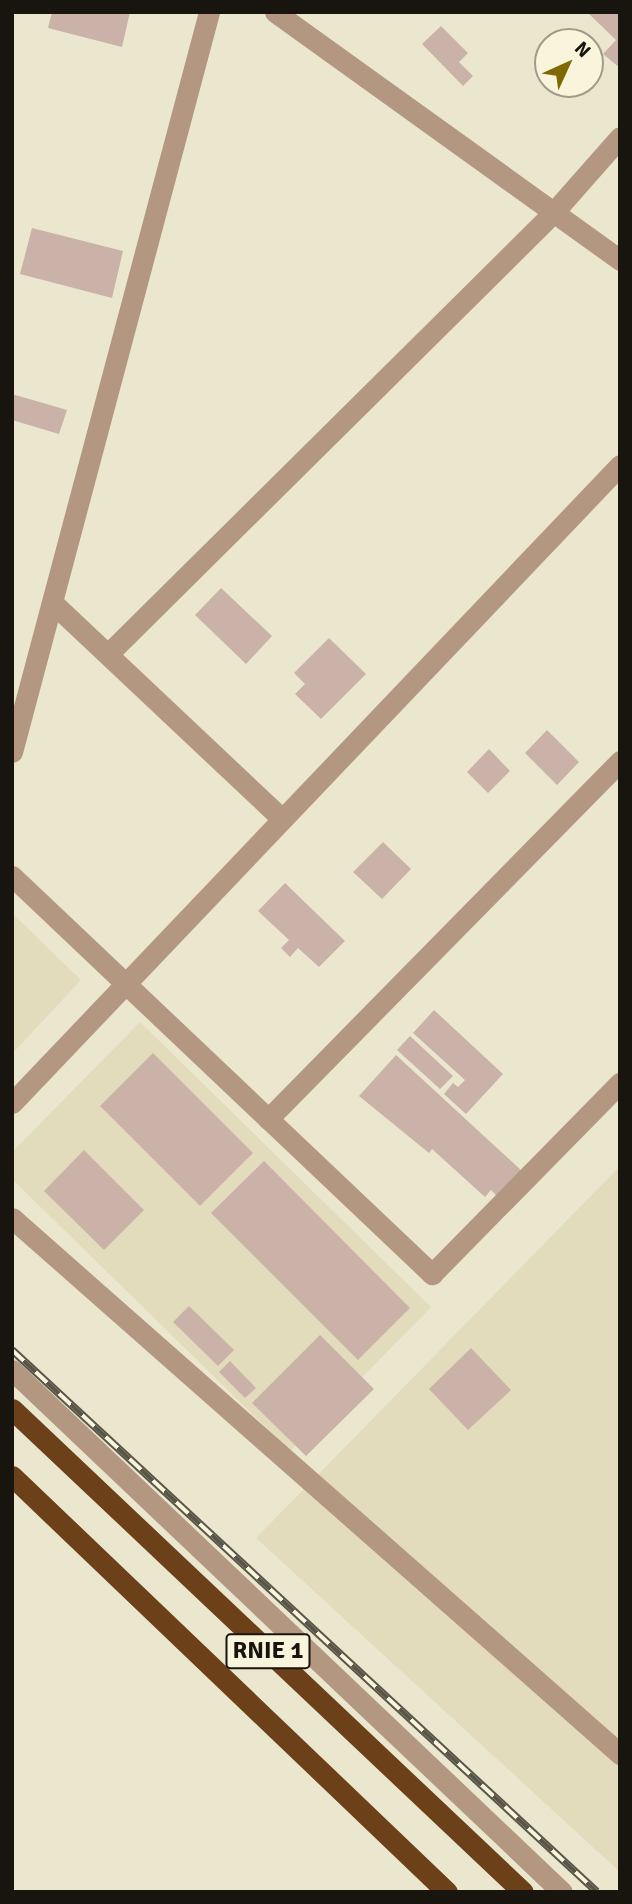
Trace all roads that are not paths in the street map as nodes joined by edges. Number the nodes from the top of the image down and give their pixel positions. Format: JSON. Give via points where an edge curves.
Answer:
{"nodes":[{"id":1,"x":209,"y":12,"type":"edge"},
{"id":2,"x":275,"y":12,"type":"edge"},
{"id":3,"x":620,"y":137,"type":"edge"},
{"id":4,"x":553,"y":213,"type":"junction"},
{"id":5,"x":620,"y":260,"type":"edge"},
{"id":6,"x":620,"y":465,"type":"edge"},
{"id":7,"x":55,"y":605,"type":"junction"},
{"id":8,"x":109,"y":653,"type":"junction"},
{"id":9,"x":12,"y":752,"type":"edge"},
{"id":10,"x":620,"y":761,"type":"edge"},
{"id":11,"x":282,"y":819,"type":"junction"},
{"id":12,"x":12,"y":876,"type":"edge"},
{"id":13,"x":126,"y":984,"type":"junction"},
{"id":14,"x":620,"y":1083,"type":"edge"},
{"id":15,"x":12,"y":1102,"type":"edge"},
{"id":16,"x":268,"y":1119,"type":"junction"},
{"id":17,"x":12,"y":1218,"type":"edge"},
{"id":18,"x":12,"y":1370,"type":"edge"},
{"id":19,"x":12,"y":1409,"type":"edge"},
{"id":20,"x":12,"y":1476,"type":"edge"},
{"id":21,"x":620,"y":1754,"type":"edge"},
{"id":22,"x":447,"y":1892,"type":"edge"},
{"id":23,"x":523,"y":1892,"type":"edge"},
{"id":24,"x":562,"y":1892,"type":"edge"}],
"edges":[{"from":1,"to":7,"type":"street"},
{"from":2,"to":4,"type":"street"},
{"from":3,"to":4,"type":"street"},
{"from":4,"to":5,"type":"street"},
{"from":4,"to":8,"type":"street"},
{"from":6,"to":11,"type":"street"},
{"from":7,"to":8,"type":"street"},
{"from":7,"to":9,"type":"street"},
{"from":8,"to":11,"type":"street"},
{"from":10,"to":16,"type":"street"},
{"from":11,"to":13,"type":"street"},
{"from":12,"to":13,"type":"street"},
{"from":13,"to":15,"type":"street"},
{"from":13,"to":16,"type":"street"},
{"from":14,"to":16,"type":"street","via":[[432,1274]]},
{"from":17,"to":21,"type":"street"},
{"from":18,"to":24,"type":"street"},
{"from":19,"to":23,"type":"highway","number":"RNIE 1"},
{"from":20,"to":22,"type":"highway","number":"RNIE 1"}]}
